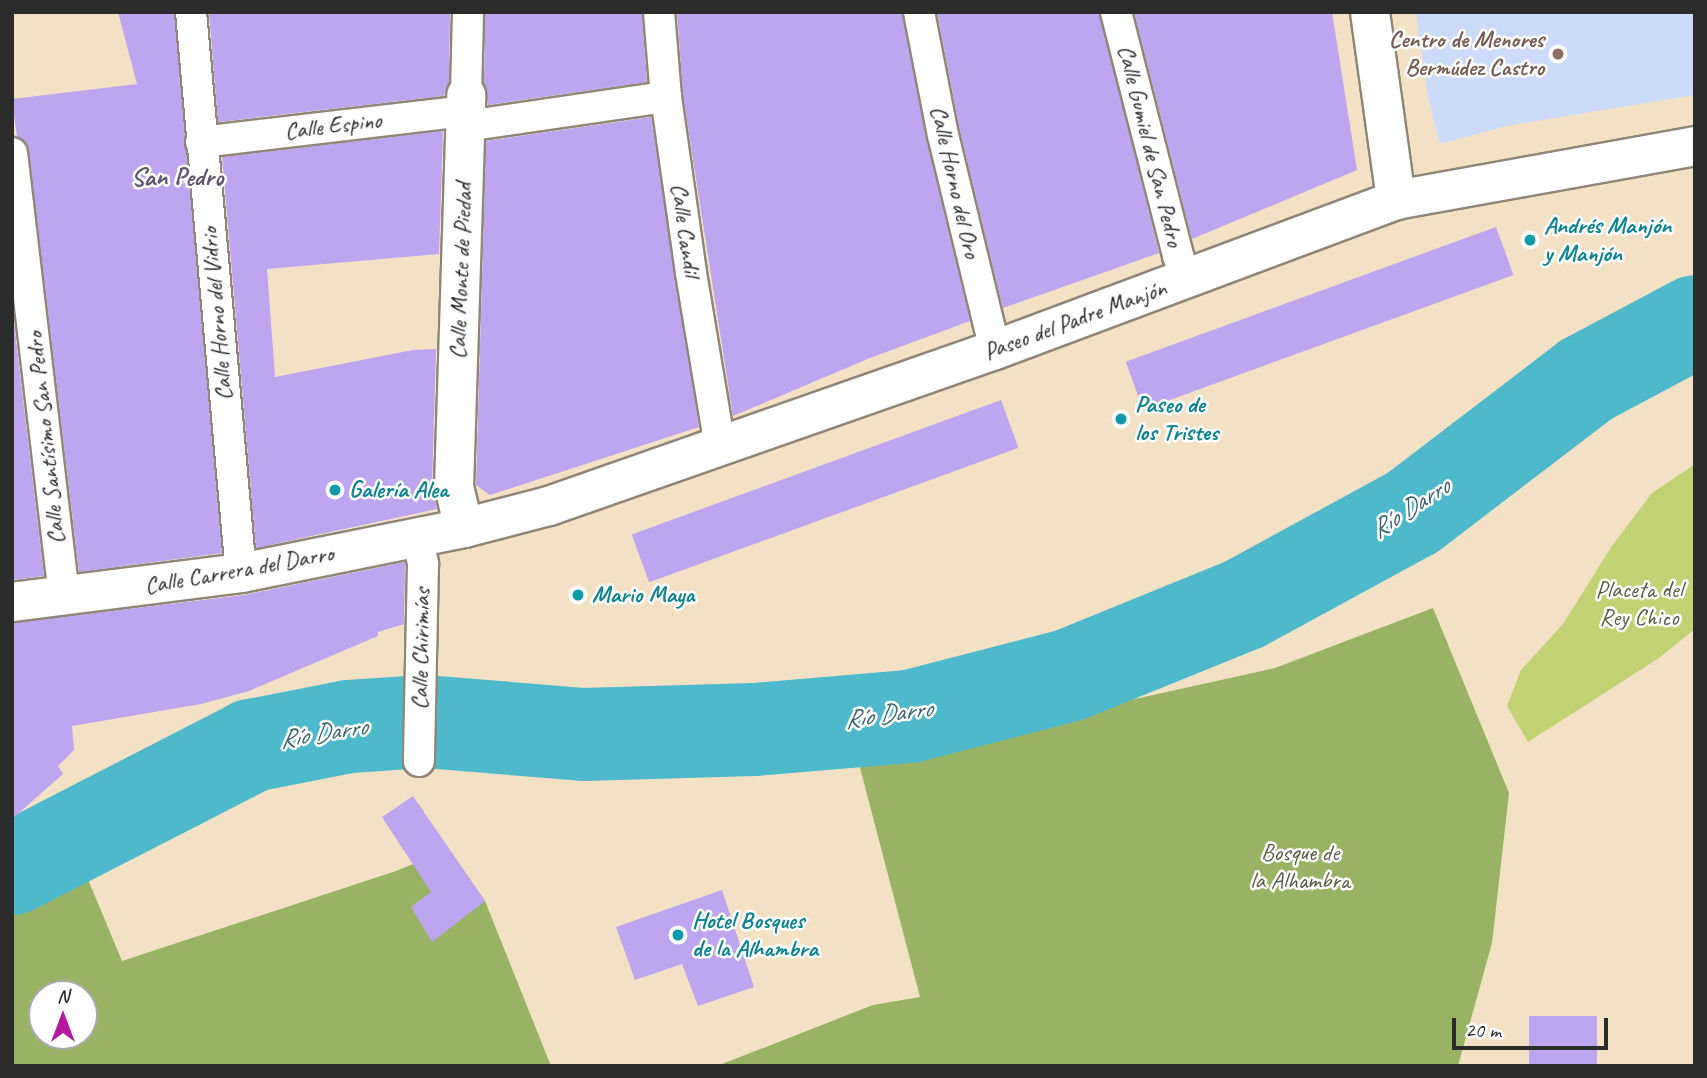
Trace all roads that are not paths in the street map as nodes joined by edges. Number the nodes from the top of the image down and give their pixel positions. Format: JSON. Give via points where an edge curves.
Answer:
{"nodes":[{"id":1,"x":191,"y":12,"type":"edge"},
{"id":2,"x":468,"y":12,"type":"edge"},
{"id":3,"x":659,"y":12,"type":"edge"},
{"id":4,"x":919,"y":12,"type":"edge"},
{"id":5,"x":1116,"y":12,"type":"edge"},
{"id":6,"x":1370,"y":12,"type":"edge"},
{"id":7,"x":666,"y":97,"type":"junction"},
{"id":8,"x":466,"y":111,"type":"junction"},
{"id":9,"x":201,"y":142,"type":"junction"},
{"id":10,"x":1695,"y":146,"type":"edge"},
{"id":11,"x":12,"y":153,"type":"edge"},
{"id":12,"x":1396,"y":200,"type":"junction"},
{"id":13,"x":1187,"y":278,"type":"junction"},
{"id":14,"x":995,"y":350,"type":"junction"},
{"id":15,"x":723,"y":445,"type":"junction"},
{"id":16,"x":464,"y":528,"type":"junction"},
{"id":17,"x":417,"y":537,"type":"junction"},
{"id":18,"x":241,"y":573,"type":"junction"},
{"id":19,"x":64,"y":597,"type":"junction"},
{"id":20,"x":12,"y":602,"type":"edge"},
{"id":21,"x":419,"y":761,"type":"dead end"}],
"edges":[{"from":1,"to":9,"type":"street","name":"Calle Horno del Vidrio"},
{"from":2,"to":8,"type":"street","name":"Calle Monte de Piedad"},
{"from":3,"to":7,"type":"street","name":"Calle Candil"},
{"from":4,"to":14,"type":"street","name":"Calle Horno del Oro","via":[[943,135]]},
{"from":5,"to":13,"type":"street","name":"Calle Gumiel de San Pedro"},
{"from":6,"to":12,"type":"street"},
{"from":7,"to":8,"type":"street","name":"Calle Espino"},
{"from":7,"to":15,"type":"street","name":"Calle Candil","via":[[693,286]]},
{"from":8,"to":9,"type":"street","name":"Calle Espino"},
{"from":8,"to":16,"type":"street","name":"Calle Monte de Piedad","via":[[454,487]]},
{"from":9,"to":18,"type":"street","name":"Calle Horno del Vidrio"},
{"from":10,"to":12,"type":"street","name":"Paseo del Padre Manjón"},
{"from":11,"to":19,"type":"street","name":"Calle Santísimo San Pedro"},
{"from":12,"to":13,"type":"street","name":"Paseo del Padre Manjón"},
{"from":13,"to":14,"type":"street","name":"Paseo del Padre Manjón"},
{"from":14,"to":15,"type":"street","name":"Paseo del Padre Manjón"},
{"from":15,"to":16,"type":"street","name":"Paseo del Padre Manjón","via":[[549,506]]},
{"from":16,"to":17,"type":"street","name":"Calle Carrera del Darro"},
{"from":17,"to":18,"type":"street","name":"Calle Carrera del Darro"},
{"from":17,"to":21,"type":"street","name":"Calle Chirimías","via":[[423,564]]},
{"from":18,"to":19,"type":"street","name":"Calle Carrera del Darro"},
{"from":19,"to":20,"type":"street","name":"Calle Carrera del Darro"}]}
